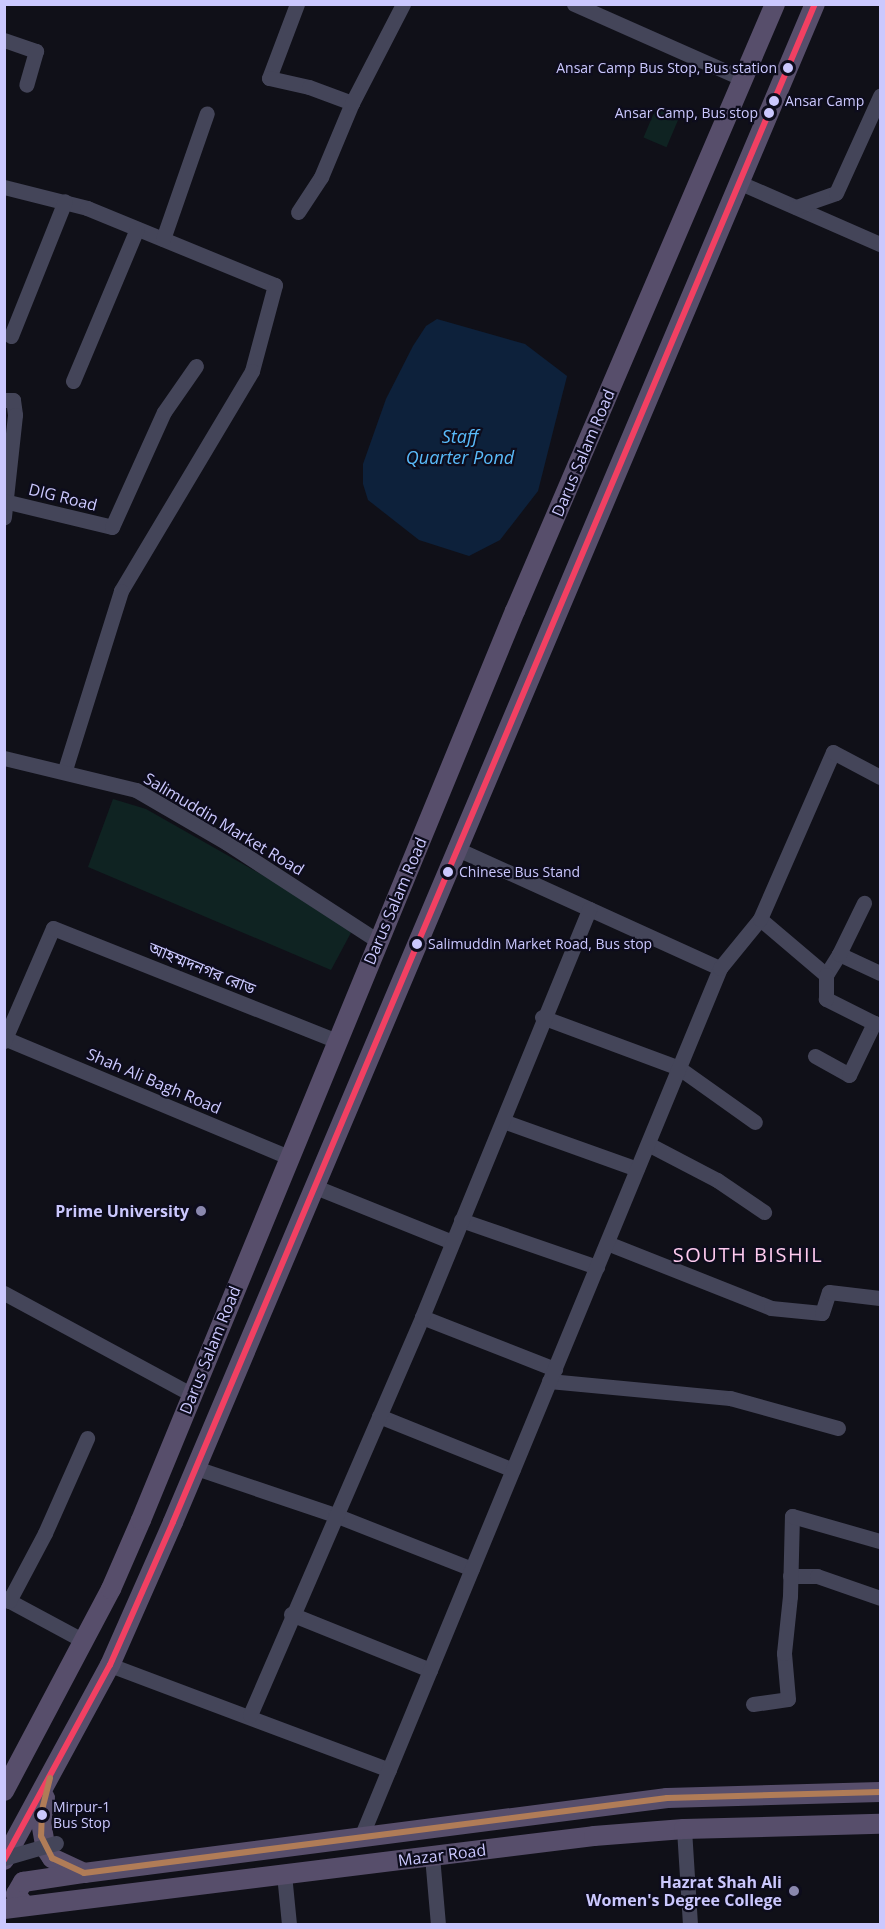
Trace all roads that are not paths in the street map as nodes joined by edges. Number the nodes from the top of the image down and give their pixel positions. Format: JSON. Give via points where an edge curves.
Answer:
{"nodes":[{"id":1,"x":297,"y":4,"type":"edge"},
{"id":2,"x":403,"y":4,"type":"edge"},
{"id":3,"x":574,"y":4,"type":"edge"},
{"id":4,"x":775,"y":4,"type":"edge"},
{"id":5,"x":815,"y":4,"type":"edge"},
{"id":6,"x":4,"y":40,"type":"edge"},
{"id":7,"x":741,"y":78,"type":"junction"},
{"id":8,"x":26,"y":85,"type":"dead end"},
{"id":9,"x":880,"y":96,"type":"edge"},
{"id":10,"x":352,"y":103,"type":"junction"},
{"id":11,"x":207,"y":113,"type":"dead end"},
{"id":12,"x":738,"y":182,"type":"junction"},
{"id":13,"x":4,"y":187,"type":"edge"},
{"id":14,"x":65,"y":201,"type":"junction"},
{"id":15,"x":796,"y":207,"type":"junction"},
{"id":16,"x":298,"y":212,"type":"dead end"},
{"id":17,"x":137,"y":230,"type":"junction"},
{"id":18,"x":163,"y":238,"type":"junction"},
{"id":19,"x":880,"y":244,"type":"edge"},
{"id":20,"x":11,"y":336,"type":"dead end"},
{"id":21,"x":196,"y":366,"type":"dead end"},
{"id":22,"x":73,"y":381,"type":"dead end"},
{"id":23,"x":4,"y":400,"type":"edge"},
{"id":24,"x":6,"y":507,"type":"edge"},
{"id":25,"x":4,"y":758,"type":"edge"},
{"id":26,"x":65,"y":770,"type":"junction"},
{"id":27,"x":880,"y":777,"type":"edge"},
{"id":28,"x":455,"y":848,"type":"junction"},
{"id":29,"x":864,"y":903,"type":"dead end"},
{"id":30,"x":590,"y":909,"type":"junction"},
{"id":31,"x":760,"y":919,"type":"junction"},
{"id":32,"x":378,"y":941,"type":"junction"},
{"id":33,"x":839,"y":954,"type":"junction"},
{"id":34,"x":720,"y":968,"type":"junction"},
{"id":35,"x":880,"y":973,"type":"edge"},
{"id":36,"x":826,"y":975,"type":"junction"},
{"id":37,"x":542,"y":1017,"type":"junction"},
{"id":38,"x":5,"y":1039,"type":"edge"},
{"id":39,"x":338,"y":1041,"type":"junction"},
{"id":40,"x":815,"y":1056,"type":"dead end"},
{"id":41,"x":679,"y":1068,"type":"junction"},
{"id":42,"x":503,"y":1121,"type":"junction"},
{"id":43,"x":755,"y":1122,"type":"dead end"},
{"id":44,"x":648,"y":1144,"type":"junction"},
{"id":45,"x":285,"y":1165,"type":"junction"},
{"id":46,"x":637,"y":1169,"type":"junction"},
{"id":47,"x":317,"y":1177,"type":"junction"},
{"id":48,"x":764,"y":1212,"type":"dead end"},
{"id":49,"x":461,"y":1220,"type":"junction"},
{"id":50,"x":452,"y":1242,"type":"junction"},
{"id":51,"x":607,"y":1243,"type":"junction"},
{"id":52,"x":597,"y":1267,"type":"junction"},
{"id":53,"x":4,"y":1293,"type":"edge"},
{"id":54,"x":880,"y":1298,"type":"edge"},
{"id":55,"x":422,"y":1317,"type":"junction"},
{"id":56,"x":552,"y":1375,"type":"junction"},
{"id":57,"x":193,"y":1395,"type":"junction"},
{"id":58,"x":379,"y":1416,"type":"junction"},
{"id":59,"x":838,"y":1428,"type":"dead end"},
{"id":60,"x":87,"y":1438,"type":"dead end"},
{"id":61,"x":196,"y":1468,"type":"junction"},
{"id":62,"x":513,"y":1470,"type":"junction"},
{"id":63,"x":335,"y":1515,"type":"junction"},
{"id":64,"x":880,"y":1540,"type":"edge"},
{"id":65,"x":472,"y":1569,"type":"junction"},
{"id":66,"x":790,"y":1576,"type":"junction"},
{"id":67,"x":880,"y":1598,"type":"edge"},
{"id":68,"x":7,"y":1599,"type":"edge"},
{"id":69,"x":291,"y":1614,"type":"junction"},
{"id":70,"x":84,"y":1641,"type":"junction"},
{"id":71,"x":110,"y":1665,"type":"junction"},
{"id":72,"x":430,"y":1670,"type":"junction"},
{"id":73,"x":753,"y":1704,"type":"dead end"},
{"id":74,"x":250,"y":1715,"type":"junction"},
{"id":75,"x":389,"y":1770,"type":"junction"},
{"id":76,"x":50,"y":1778,"type":"junction"},
{"id":77,"x":4,"y":1791,"type":"edge"},
{"id":78,"x":820,"y":1791,"type":"junction"},
{"id":79,"x":880,"y":1792,"type":"edge"},
{"id":80,"x":822,"y":1824,"type":"junction"},
{"id":81,"x":880,"y":1824,"type":"edge"},
{"id":82,"x":684,"y":1829,"type":"junction"},
{"id":83,"x":361,"y":1837,"type":"junction"},
{"id":84,"x":56,"y":1843,"type":"dead end"},
{"id":85,"x":281,"y":1847,"type":"junction"},
{"id":86,"x":432,"y":1856,"type":"junction"},
{"id":87,"x":4,"y":1859,"type":"edge"},
{"id":88,"x":84,"y":1873,"type":"junction"},
{"id":89,"x":284,"y":1874,"type":"junction"},
{"id":90,"x":25,"y":1906,"type":"junction"},
{"id":91,"x":4,"y":1909,"type":"edge"},
{"id":92,"x":289,"y":1924,"type":"edge"},
{"id":93,"x":438,"y":1924,"type":"edge"},
{"id":94,"x":690,"y":1924,"type":"edge"}],
"edges":[{"from":1,"to":10,"type":"street","via":[[268,78],[309,87]]},
{"from":2,"to":10,"type":"street"},
{"from":3,"to":7,"type":"street"},
{"from":4,"to":7,"type":"main road","name":"Darus Salam Road"},
{"from":5,"to":12,"type":"main road","name":"Darus Salam Road"},
{"from":6,"to":8,"type":"street","via":[[36,51]]},
{"from":7,"to":32,"type":"main road","name":"Darus Salam Road"},
{"from":9,"to":15,"type":"street","via":[[836,194]]},
{"from":10,"to":16,"type":"street","via":[[321,177]]},
{"from":11,"to":18,"type":"street"},
{"from":12,"to":15,"type":"street"},
{"from":12,"to":28,"type":"main road","name":"Darus Salam Road"},
{"from":13,"to":14,"type":"street"},
{"from":14,"to":17,"type":"street"},
{"from":14,"to":20,"type":"street"},
{"from":15,"to":19,"type":"street"},
{"from":17,"to":18,"type":"street"},
{"from":17,"to":22,"type":"street"},
{"from":18,"to":26,"type":"street","via":[[274,285],[252,371],[121,591]]},
{"from":21,"to":24,"type":"street","name":"DIG Road","via":[[164,412],[112,527]]},
{"from":23,"to":24,"type":"street","via":[[13,400],[15,415]]},
{"from":25,"to":26,"type":"street","name":"Salimuddin Market Road"},
{"from":26,"to":32,"type":"street","name":"Salimuddin Market Road","via":[[136,790]]},
{"from":27,"to":31,"type":"street","via":[[833,752]]},
{"from":28,"to":30,"type":"street"},
{"from":28,"to":47,"type":"main road","name":"Darus Salam Road"},
{"from":29,"to":33,"type":"street"},
{"from":30,"to":34,"type":"street"},
{"from":30,"to":37,"type":"street"},
{"from":31,"to":34,"type":"street"},
{"from":31,"to":36,"type":"street"},
{"from":32,"to":39,"type":"main road","name":"Darus Salam Road"},
{"from":33,"to":35,"type":"street"},
{"from":33,"to":36,"type":"street"},
{"from":34,"to":41,"type":"street"},
{"from":36,"to":40,"type":"street","via":[[826,999],[874,1023],[849,1075]]},
{"from":37,"to":41,"type":"street"},
{"from":37,"to":42,"type":"street"},
{"from":38,"to":39,"type":"street","name":"আহম্মদনগর রোড","via":[[54,928]]},
{"from":38,"to":45,"type":"street","name":"Shah Ali Bagh Road"},
{"from":39,"to":45,"type":"main road","name":"Darus Salam Road"},
{"from":41,"to":43,"type":"street"},
{"from":41,"to":44,"type":"street"},
{"from":42,"to":46,"type":"street"},
{"from":42,"to":49,"type":"street"},
{"from":44,"to":46,"type":"street"},
{"from":44,"to":48,"type":"street","via":[[717,1180]]},
{"from":45,"to":47,"type":"main road"},
{"from":45,"to":57,"type":"main road","name":"Darus Salam Road"},
{"from":46,"to":51,"type":"street"},
{"from":47,"to":50,"type":"street"},
{"from":47,"to":61,"type":"main road","name":"Darus Salam Road"},
{"from":49,"to":50,"type":"street"},
{"from":49,"to":52,"type":"street"},
{"from":50,"to":55,"type":"street"},
{"from":51,"to":52,"type":"street"},
{"from":51,"to":54,"type":"street","via":[[771,1308],[822,1313],[829,1292]]},
{"from":52,"to":56,"type":"street"},
{"from":53,"to":57,"type":"street"},
{"from":55,"to":56,"type":"street"},
{"from":55,"to":58,"type":"street"},
{"from":56,"to":59,"type":"street","via":[[730,1398]]},
{"from":56,"to":62,"type":"street"},
{"from":57,"to":70,"type":"main road","name":"Darus Salam Road","via":[[111,1589]]},
{"from":58,"to":62,"type":"street"},
{"from":58,"to":63,"type":"street"},
{"from":60,"to":68,"type":"street","via":[[45,1533]]},
{"from":61,"to":63,"type":"street"},
{"from":61,"to":71,"type":"main road","name":"Darus Salam Road"},
{"from":62,"to":65,"type":"street"},
{"from":63,"to":65,"type":"street"},
{"from":63,"to":69,"type":"street"},
{"from":64,"to":66,"type":"street","via":[[792,1516]]},
{"from":65,"to":72,"type":"street"},
{"from":66,"to":67,"type":"street","via":[[817,1576]]},
{"from":66,"to":73,"type":"street","via":[[784,1653],[788,1699]]},
{"from":68,"to":70,"type":"street"},
{"from":69,"to":72,"type":"street"},
{"from":69,"to":74,"type":"street"},
{"from":70,"to":77,"type":"main road","name":"Darus Salam Road"},
{"from":71,"to":74,"type":"street"},
{"from":71,"to":76,"type":"main road","name":"Darus Salam Road"},
{"from":72,"to":75,"type":"street"},
{"from":74,"to":75,"type":"street"},
{"from":75,"to":83,"type":"street"},
{"from":76,"to":87,"type":"main road","name":"Darus Salam Road"},
{"from":76,"to":88,"type":"main road","via":[[41,1816],[44,1843],[52,1858]]},
{"from":78,"to":79,"type":"main road","name":"Mazar Road"},
{"from":78,"to":80,"type":"main road"},
{"from":78,"to":83,"type":"main road","name":"Mazar Road","via":[[668,1798]]},
{"from":80,"to":81,"type":"main road","name":"Mazar Road"},
{"from":80,"to":82,"type":"main road","name":"Mazar Road"},
{"from":82,"to":86,"type":"main road","name":"Mazar Road"},
{"from":82,"to":94,"type":"street"},
{"from":83,"to":85,"type":"main road","name":"Mazar Road"},
{"from":84,"to":87,"type":"street","bridge":true},
{"from":85,"to":88,"type":"main road","name":"Mazar Road"},
{"from":85,"to":89,"type":"main road"},
{"from":86,"to":89,"type":"main road","name":"Mazar Road"},
{"from":86,"to":93,"type":"street"},
{"from":88,"to":90,"type":"main road","name":"Mazar Road","via":[[23,1882],[16,1894]]},
{"from":89,"to":90,"type":"main road","name":"Mazar Road"},
{"from":89,"to":92,"type":"street"},
{"from":90,"to":91,"type":"main road","name":"Mazar Road"}]}
